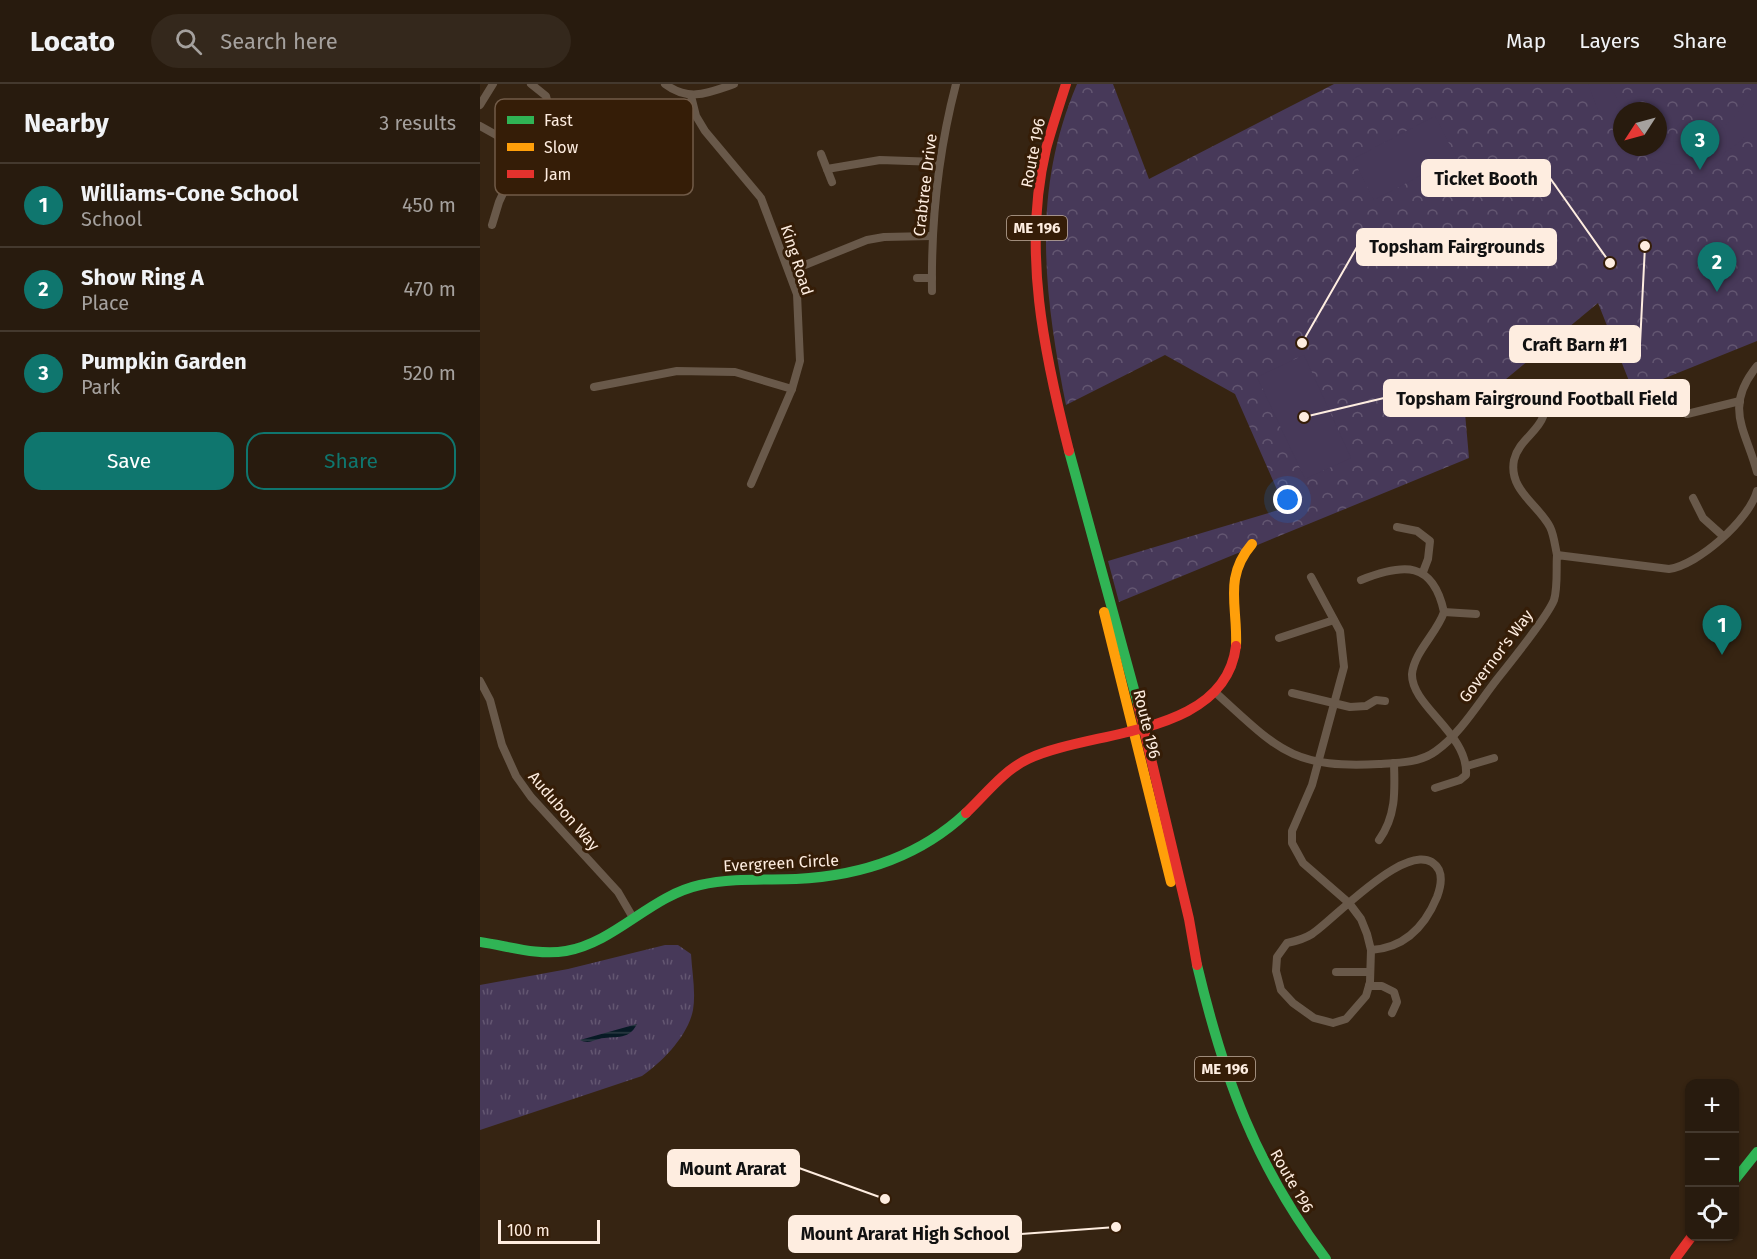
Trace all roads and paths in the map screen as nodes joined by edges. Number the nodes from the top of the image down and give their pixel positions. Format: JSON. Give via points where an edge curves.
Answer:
{"nodes":[{"id":1,"x":493,"y":84,"type":"edge"},
{"id":2,"x":531,"y":84,"type":"edge"},
{"id":3,"x":665,"y":84,"type":"edge"},
{"id":4,"x":734,"y":84,"type":"edge"},
{"id":5,"x":956,"y":84,"type":"edge"},
{"id":6,"x":1066,"y":84,"type":"edge"},
{"id":7,"x":691,"y":96,"type":"junction"},
{"id":8,"x":546,"y":99,"type":"edge"},
{"id":9,"x":692,"y":99,"type":"edge"},
{"id":10,"x":693,"y":104,"type":"edge"},
{"id":11,"x":480,"y":105,"type":"edge"},
{"id":12,"x":480,"y":126,"type":"edge"},
{"id":13,"x":495,"y":134,"type":"edge"},
{"id":14,"x":821,"y":154,"type":"dead end"},
{"id":15,"x":938,"y":162,"type":"junction"},
{"id":16,"x":827,"y":169,"type":"junction"},
{"id":17,"x":832,"y":182,"type":"dead end"},
{"id":18,"x":502,"y":195,"type":"edge"},
{"id":19,"x":492,"y":225,"type":"dead end"},
{"id":20,"x":931,"y":236,"type":"junction"},
{"id":21,"x":790,"y":271,"type":"junction"},
{"id":22,"x":917,"y":278,"type":"dead end"},
{"id":23,"x":932,"y":278,"type":"junction"},
{"id":24,"x":932,"y":291,"type":"dead end"},
{"id":25,"x":1757,"y":366,"type":"edge"},
{"id":26,"x":594,"y":387,"type":"dead end"},
{"id":27,"x":792,"y":388,"type":"junction"},
{"id":28,"x":1538,"y":392,"type":"dead end"},
{"id":29,"x":1740,"y":401,"type":"junction"},
{"id":30,"x":1687,"y":414,"type":"dead end"},
{"id":31,"x":1757,"y":472,"type":"edge"},
{"id":32,"x":751,"y":484,"type":"dead end"},
{"id":33,"x":1757,"y":491,"type":"edge"},
{"id":34,"x":1693,"y":498,"type":"dead end"},
{"id":35,"x":1397,"y":527,"type":"dead end"},
{"id":36,"x":1723,"y":536,"type":"junction"},
{"id":37,"x":1252,"y":544,"type":"dead end"},
{"id":38,"x":1557,"y":555,"type":"junction"},
{"id":39,"x":1423,"y":572,"type":"junction"},
{"id":40,"x":1311,"y":577,"type":"dead end"},
{"id":41,"x":1361,"y":580,"type":"dead end"},
{"id":42,"x":1444,"y":612,"type":"junction"},
{"id":43,"x":1476,"y":614,"type":"dead end"},
{"id":44,"x":1334,"y":620,"type":"junction"},
{"id":45,"x":1279,"y":638,"type":"dead end"},
{"id":46,"x":480,"y":681,"type":"edge"},
{"id":47,"x":1216,"y":693,"type":"junction"},
{"id":48,"x":1292,"y":693,"type":"dead end"},
{"id":49,"x":1333,"y":701,"type":"junction"},
{"id":50,"x":1385,"y":701,"type":"dead end"},
{"id":51,"x":1137,"y":727,"type":"junction"},
{"id":52,"x":1452,"y":736,"type":"junction"},
{"id":53,"x":1494,"y":758,"type":"dead end"},
{"id":54,"x":1316,"y":762,"type":"junction"},
{"id":55,"x":1394,"y":763,"type":"junction"},
{"id":56,"x":1467,"y":766,"type":"junction"},
{"id":57,"x":1435,"y":788,"type":"dead end"},
{"id":58,"x":1379,"y":840,"type":"dead end"},
{"id":59,"x":1349,"y":903,"type":"junction"},
{"id":60,"x":632,"y":916,"type":"junction"},
{"id":61,"x":480,"y":942,"type":"edge"},
{"id":62,"x":1371,"y":950,"type":"junction"},
{"id":63,"x":1336,"y":972,"type":"dead end"},
{"id":64,"x":1370,"y":972,"type":"junction"},
{"id":65,"x":1369,"y":986,"type":"junction"},
{"id":66,"x":1392,"y":1013,"type":"dead end"},
{"id":67,"x":1757,"y":1152,"type":"edge"},
{"id":68,"x":1739,"y":1175,"type":"edge"},
{"id":69,"x":1688,"y":1241,"type":"edge"},
{"id":70,"x":1326,"y":1259,"type":"edge"},
{"id":71,"x":1675,"y":1259,"type":"edge"}],
"edges":[{"from":1,"to":11,"type":"street"},
{"from":2,"to":8,"type":"street"},
{"from":3,"to":7,"type":"street"},
{"from":4,"to":7,"type":"street"},
{"from":5,"to":15,"type":"street","name":"Crabtree Drive"},
{"from":6,"to":51,"type":"main road","name":"Route 196","number":"ME 196","via":[[1042,176],[1036,281],[1048,374]]},
{"from":7,"to":9,"type":"street","name":"King Road"},
{"from":10,"to":21,"type":"street","name":"King Road","via":[[705,131],[761,198]]},
{"from":12,"to":13,"type":"street"},
{"from":14,"to":16,"type":"street"},
{"from":15,"to":16,"type":"street","via":[[880,160]]},
{"from":15,"to":20,"type":"street","name":"Crabtree Drive"},
{"from":16,"to":17,"type":"street"},
{"from":18,"to":19,"type":"street"},
{"from":20,"to":21,"type":"street","via":[[867,240]]},
{"from":20,"to":23,"type":"street","name":"Crabtree Drive"},
{"from":21,"to":27,"type":"street","name":"King Road","via":[[797,294],[800,361]]},
{"from":22,"to":23,"type":"street"},
{"from":23,"to":24,"type":"street","name":"Crabtree Drive"},
{"from":25,"to":29,"type":"street"},
{"from":26,"to":27,"type":"street","via":[[677,371],[735,372]]},
{"from":27,"to":32,"type":"street","name":"King Road"},
{"from":28,"to":38,"type":"street","name":"Governor's Way","via":[[1545,402],[1544,415],[1514,460],[1516,479],[1523,496],[1539,508],[1551,529]]},
{"from":29,"to":30,"type":"street"},
{"from":29,"to":31,"type":"street","via":[[1740,426]]},
{"from":33,"to":36,"type":"street","via":[[1755,500]]},
{"from":34,"to":36,"type":"street","via":[[1703,518]]},
{"from":35,"to":39,"type":"street","via":[[1417,531],[1430,541]]},
{"from":36,"to":38,"type":"street","via":[[1696,560],[1669,569]]},
{"from":37,"to":47,"type":"main road","via":[[1234,568],[1230,595],[1237,646],[1231,668]]},
{"from":38,"to":52,"type":"street","name":"Governor's Way","via":[[1554,600]]},
{"from":39,"to":41,"type":"street","via":[[1386,570]]},
{"from":39,"to":42,"type":"street","via":[[1440,591]]},
{"from":40,"to":44,"type":"street"},
{"from":42,"to":43,"type":"street"},
{"from":42,"to":52,"type":"street","via":[[1412,675],[1419,695]]},
{"from":44,"to":45,"type":"street"},
{"from":44,"to":49,"type":"street","via":[[1340,631],[1344,667]]},
{"from":46,"to":60,"type":"street","name":"Audubon Way","via":[[516,776],[618,892]]},
{"from":47,"to":51,"type":"main road","name":"Evergreen Circle","via":[[1194,707]]},
{"from":47,"to":54,"type":"street","name":"Governor's Way","via":[[1267,740],[1285,752]]},
{"from":48,"to":49,"type":"street"},
{"from":49,"to":50,"type":"street","via":[[1350,707]]},
{"from":49,"to":54,"type":"street"},
{"from":51,"to":60,"type":"main road","name":"Evergreen Circle","via":[[1027,759],[1013,767],[948,829],[879,866],[842,876],[696,885],[655,901]]},
{"from":51,"to":70,"type":"main road","name":"Route 196","number":"ME 196","via":[[1182,921],[1191,940],[1233,1094],[1283,1197]]},
{"from":52,"to":55,"type":"street","name":"Governor's Way","via":[[1429,756]]},
{"from":52,"to":56,"type":"street"},
{"from":53,"to":56,"type":"street"},
{"from":54,"to":55,"type":"street","name":"Governor's Way","via":[[1350,766]]},
{"from":54,"to":59,"type":"street","via":[[1306,803],[1292,831],[1292,843],[1303,862]]},
{"from":55,"to":58,"type":"street","via":[[1395,798],[1389,826]]},
{"from":56,"to":57,"type":"street","via":[[1466,775],[1460,780]]},
{"from":59,"to":62,"type":"street","via":[[1361,919]]},
{"from":59,"to":62,"type":"street","via":[[1374,881],[1417,859],[1428,861],[1439,870],[1442,885],[1424,924],[1412,936]]},
{"from":59,"to":65,"type":"street","via":[[1314,933],[1287,943],[1277,957],[1276,971],[1281,990],[1293,1003],[1314,1018],[1333,1023],[1346,1019],[1357,1009]]},
{"from":60,"to":61,"type":"main road","name":"Evergreen Circle","via":[[592,943],[565,951]]},
{"from":62,"to":64,"type":"street"},
{"from":63,"to":64,"type":"street"},
{"from":64,"to":65,"type":"street"},
{"from":65,"to":66,"type":"street","via":[[1382,986],[1394,992],[1397,1002]]},
{"from":67,"to":68,"type":"main road"},
{"from":69,"to":71,"type":"main road"}]}
